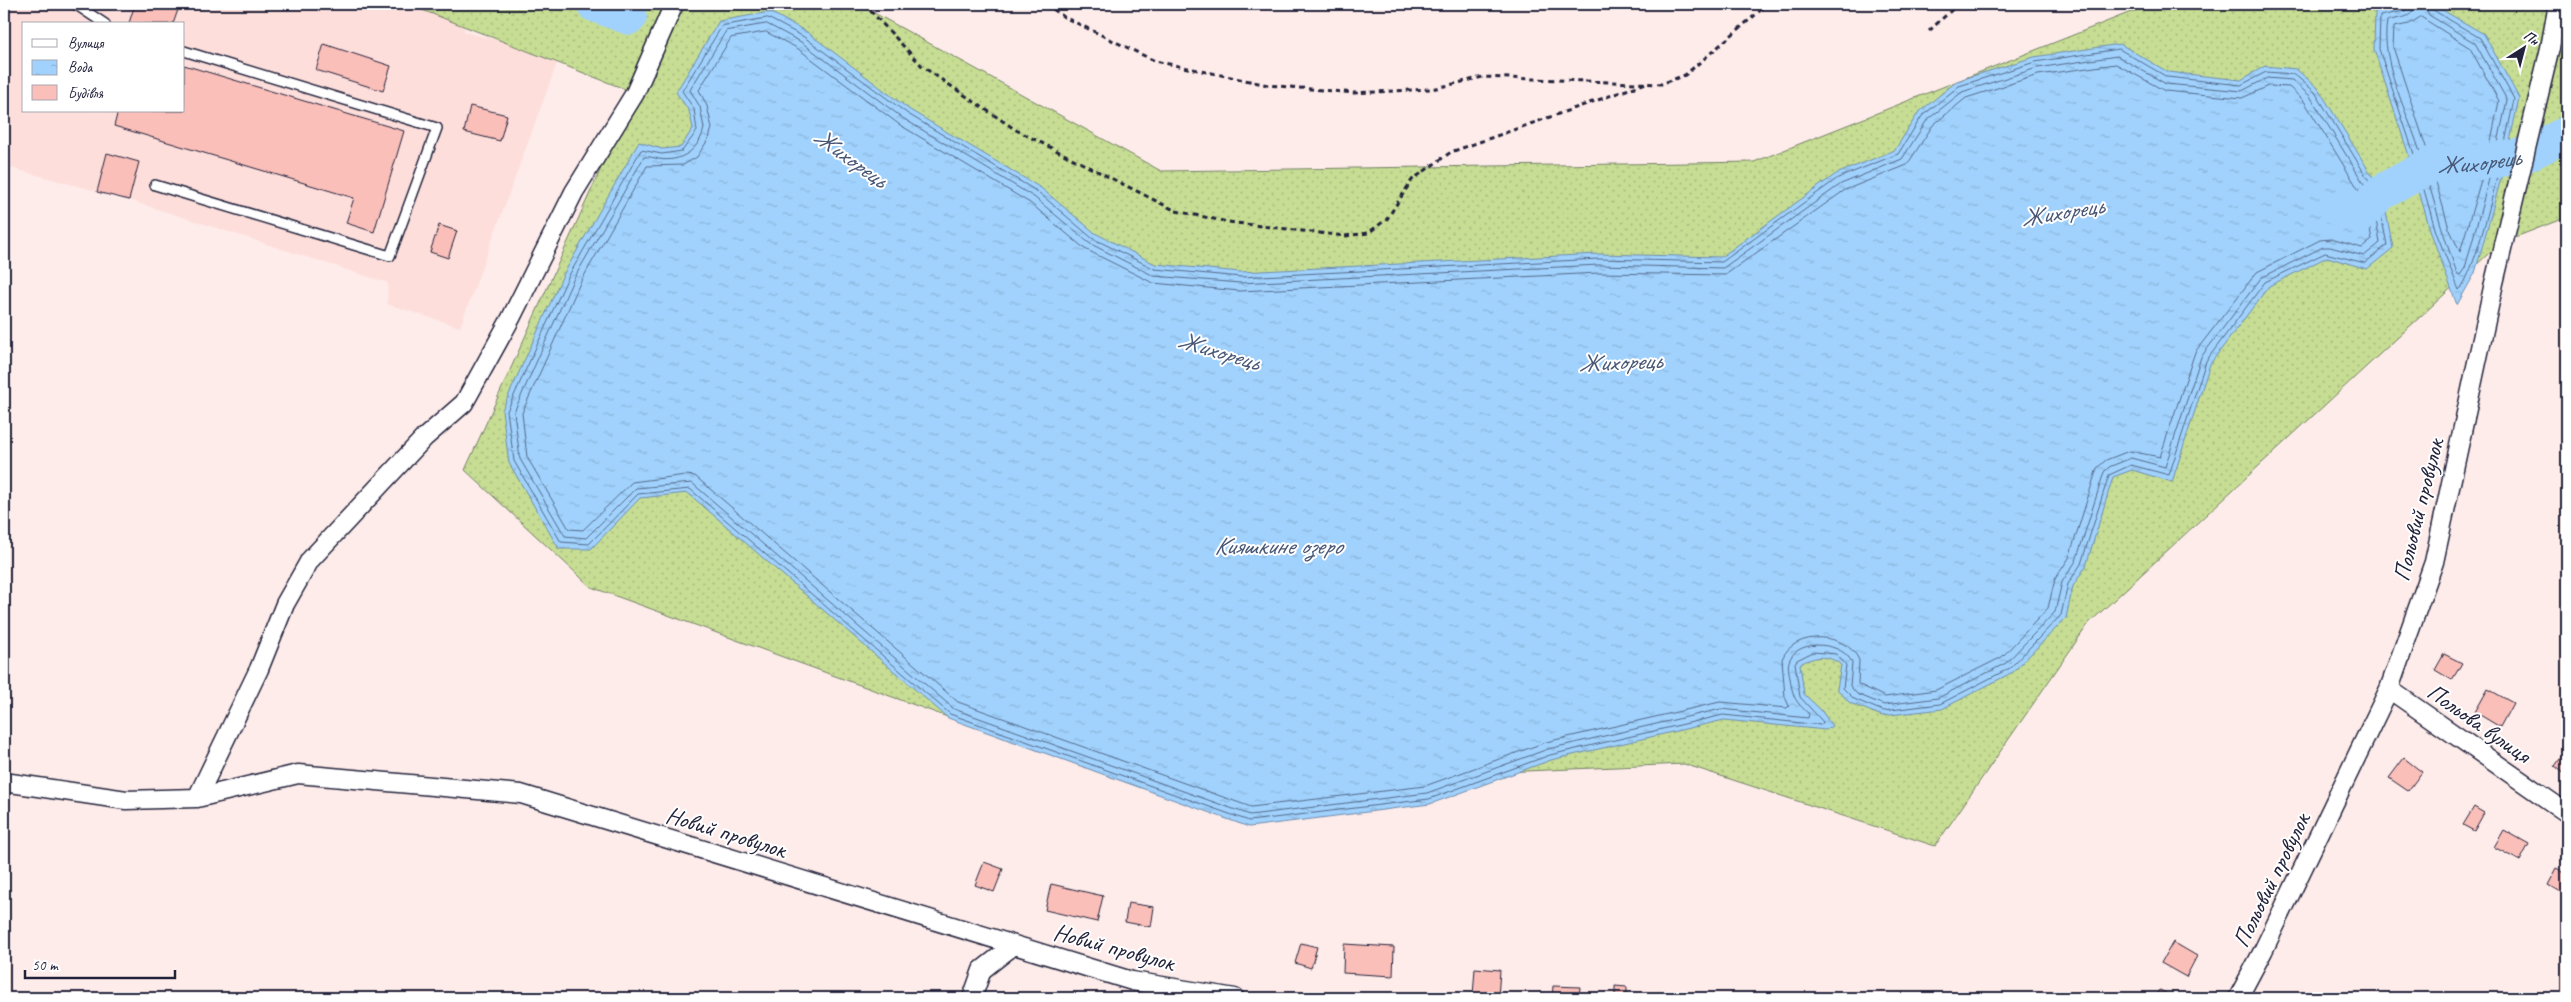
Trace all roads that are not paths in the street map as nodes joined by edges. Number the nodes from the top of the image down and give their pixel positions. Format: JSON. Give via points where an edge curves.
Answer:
{"nodes":[{"id":1,"x":75,"y":4,"type":"edge"},
{"id":2,"x":674,"y":4,"type":"edge"},
{"id":3,"x":2558,"y":4,"type":"edge"},
{"id":4,"x":102,"y":22,"type":"edge"},
{"id":5,"x":185,"y":51,"type":"edge"},
{"id":6,"x":155,"y":185,"type":"dead end"},
{"id":7,"x":2389,"y":689,"type":"junction"},
{"id":8,"x":4,"y":782,"type":"edge"},
{"id":9,"x":197,"y":798,"type":"junction"},
{"id":10,"x":2567,"y":813,"type":"edge"},
{"id":11,"x":1014,"y":945,"type":"junction"},
{"id":12,"x":972,"y":998,"type":"edge"},
{"id":13,"x":1235,"y":998,"type":"edge"},
{"id":14,"x":2238,"y":998,"type":"edge"}],
"edges":[{"from":1,"to":4,"type":"lane"},
{"from":2,"to":9,"type":"street","via":[[635,93],[574,192],[511,318],[464,402],[424,438],[310,560],[285,604]]},
{"from":3,"to":7,"type":"street","name":"Польовий провулок","via":[[2434,562]]},
{"from":5,"to":6,"type":"lane","via":[[437,128],[390,256]]},
{"from":7,"to":10,"type":"street","name":"Польова вулиця"},
{"from":7,"to":14,"type":"street","name":"Польовий провулок"},
{"from":8,"to":9,"type":"street","name":"Новий провулок","via":[[126,800]]},
{"from":9,"to":11,"type":"street","name":"Новий провулок","via":[[298,774],[521,794]]},
{"from":11,"to":12,"type":"street","via":[[982,970]]},
{"from":11,"to":13,"type":"street","name":"Новий провулок","via":[[1132,981]]}]}
